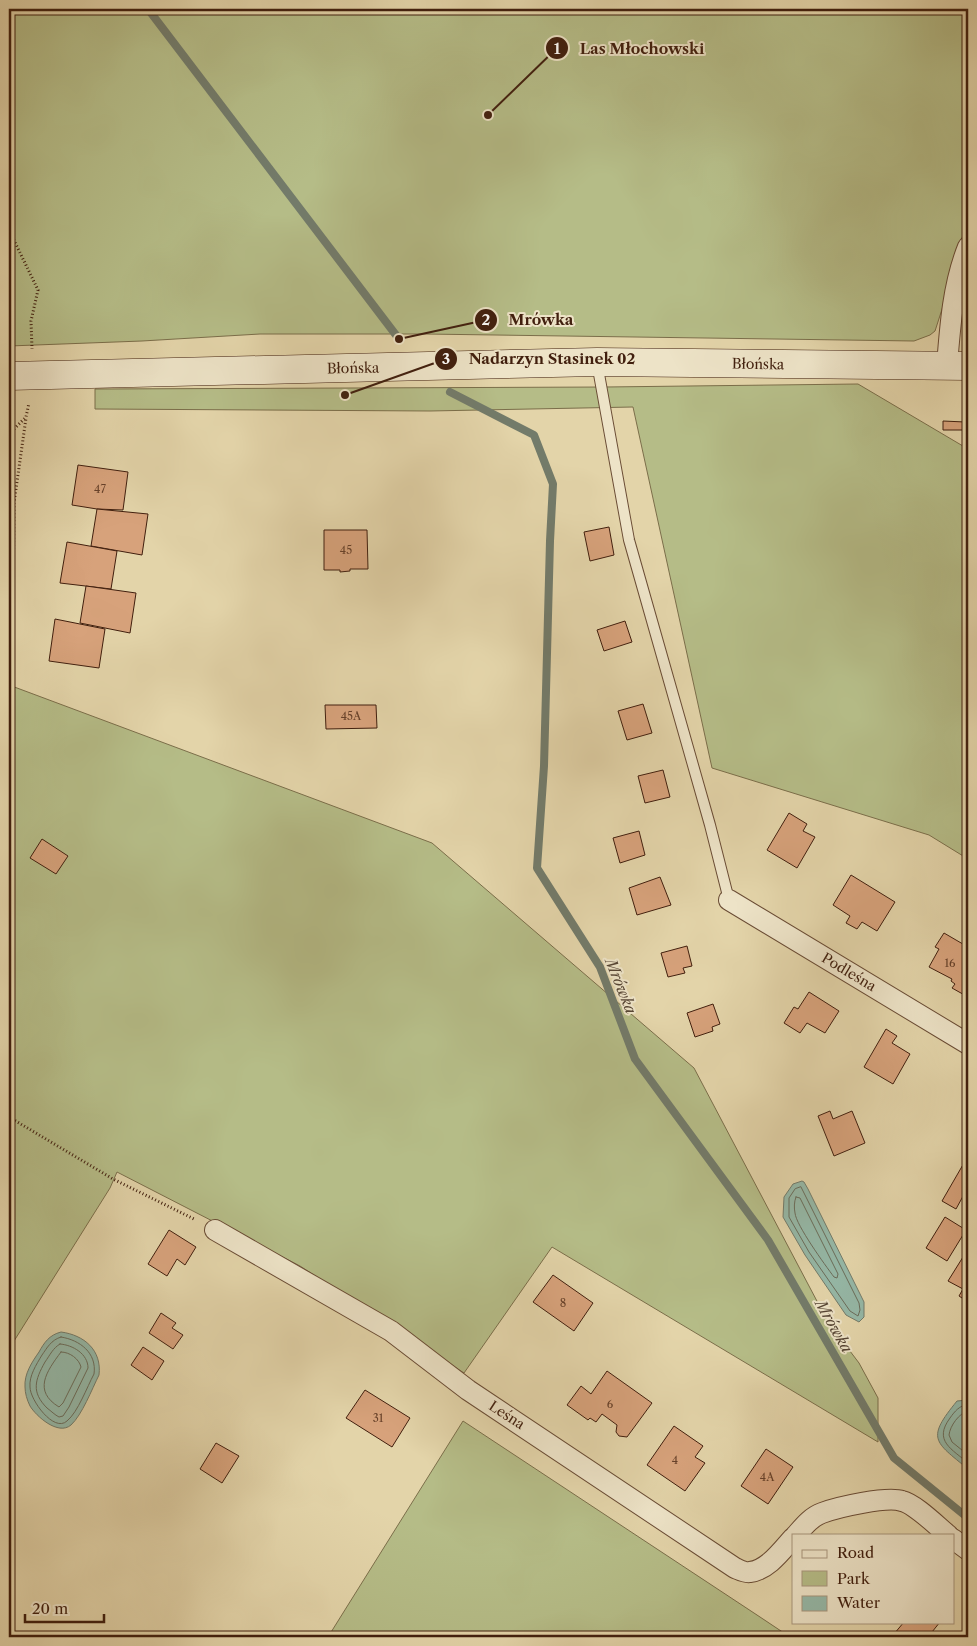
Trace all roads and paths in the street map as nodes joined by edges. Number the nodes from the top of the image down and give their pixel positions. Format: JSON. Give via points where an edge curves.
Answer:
{"nodes":[{"id":1,"x":9,"y":230,"type":"edge"},
{"id":2,"x":968,"y":247,"type":"edge"},
{"id":3,"x":597,"y":362,"type":"junction"},
{"id":4,"x":958,"y":366,"type":"edge"},
{"id":5,"x":21,"y":375,"type":"edge"},
{"id":6,"x":26,"y":417,"type":"junction"},
{"id":7,"x":9,"y":434,"type":"edge"},
{"id":8,"x":9,"y":615,"type":"edge"},
{"id":9,"x":729,"y":900,"type":"joint"},
{"id":10,"x":968,"y":1044,"type":"edge"},
{"id":11,"x":9,"y":1117,"type":"edge"},
{"id":12,"x":215,"y":1230,"type":"joint"},
{"id":13,"x":797,"y":1534,"type":"edge"},
{"id":14,"x":947,"y":1534,"type":"edge"},
{"id":15,"x":792,"y":1539,"type":"edge"},
{"id":16,"x":954,"y":1539,"type":"edge"},
{"id":17,"x":968,"y":1550,"type":"edge"}],
"edges":[{"from":1,"to":5,"type":"path","via":[[38,290]]},
{"from":2,"to":4,"type":"street","via":[[951,322]]},
{"from":3,"to":4,"type":"main road","name":"Błońska"},
{"from":3,"to":5,"type":"main road","name":"Błońska"},
{"from":3,"to":9,"type":"lane","via":[[629,540]]},
{"from":5,"to":6,"type":"path"},
{"from":6,"to":7,"type":"path"},
{"from":6,"to":8,"type":"path","via":[[14,503],[13,605]]},
{"from":9,"to":10,"type":"street","name":"Podleśna"},
{"from":11,"to":12,"type":"path","via":[[113,1179]]},
{"from":12,"to":15,"type":"street","name":"Leśna","via":[[391,1331],[468,1390],[735,1568],[750,1572],[762,1568]]},
{"from":13,"to":14,"type":"street","via":[[808,1521],[822,1513],[875,1501],[896,1500],[910,1504]]},
{"from":16,"to":17,"type":"street"}]}
